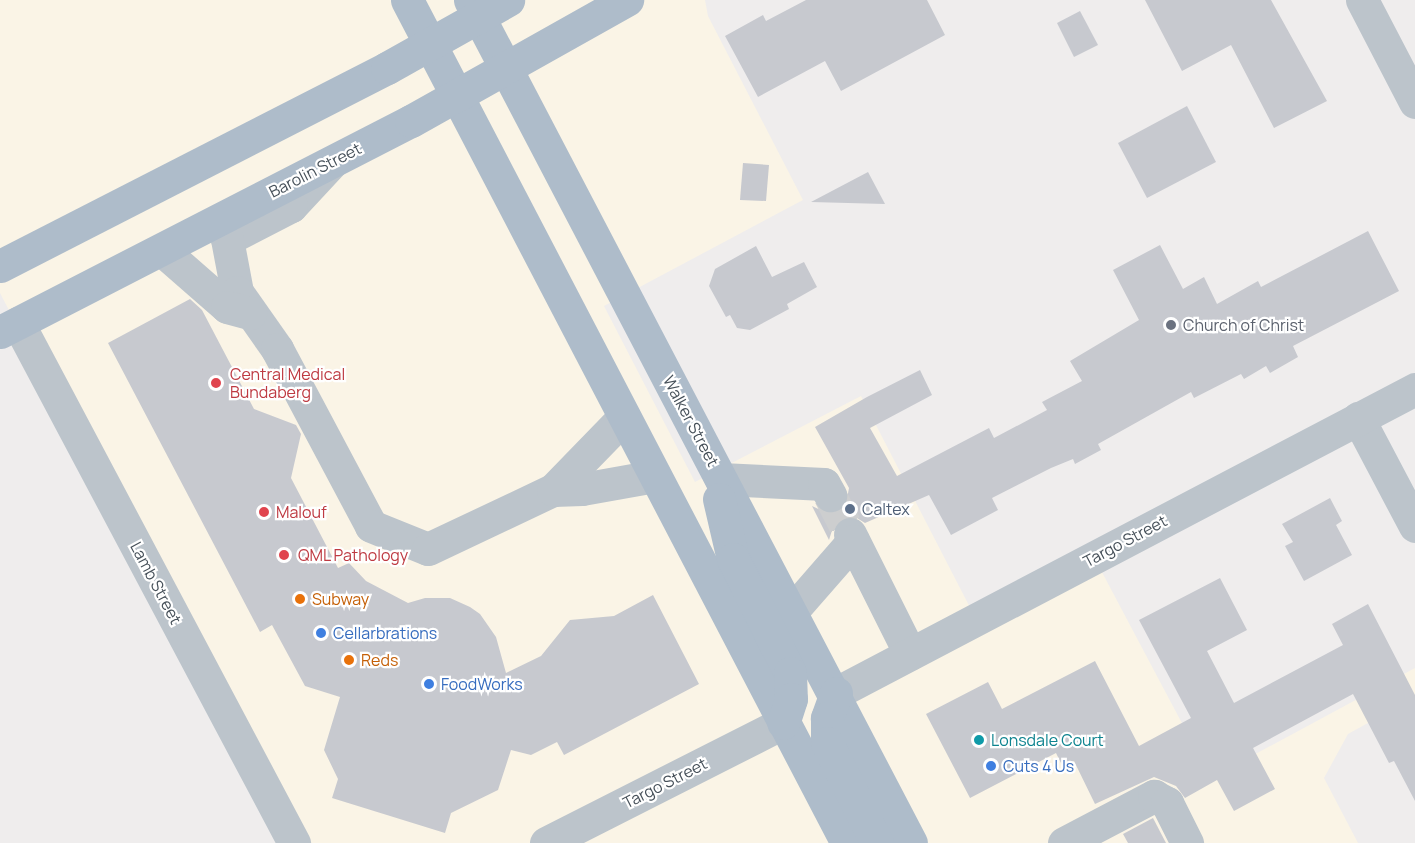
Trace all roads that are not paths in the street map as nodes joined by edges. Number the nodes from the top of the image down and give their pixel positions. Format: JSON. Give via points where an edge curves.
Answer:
{"nodes":[{"id":1,"x":407,"y":0,"type":"edge"},
{"id":2,"x":508,"y":0,"type":"edge"},
{"id":3,"x":627,"y":0,"type":"edge"},
{"id":4,"x":1362,"y":0,"type":"edge"},
{"id":5,"x":475,"y":8,"type":"edge"},
{"id":6,"x":430,"y":44,"type":"junction"},
{"id":7,"x":505,"y":68,"type":"junction"},
{"id":8,"x":457,"y":96,"type":"junction"},
{"id":9,"x":1415,"y":102,"type":"edge"},
{"id":10,"x":335,"y":159,"type":"junction"},
{"id":11,"x":162,"y":250,"type":"junction"},
{"id":12,"x":0,"y":266,"type":"edge"},
{"id":13,"x":250,"y":313,"type":"junction"},
{"id":14,"x":6,"y":324,"type":"edge"},
{"id":15,"x":1415,"y":389,"type":"edge"},
{"id":16,"x":624,"y":417,"type":"junction"},
{"id":17,"x":1358,"y":418,"type":"junction"},
{"id":18,"x":715,"y":467,"type":"junction"},
{"id":19,"x":655,"y":476,"type":"junction"},
{"id":20,"x":553,"y":490,"type":"junction"},
{"id":21,"x":830,"y":495,"type":"tunnel mouth"},
{"id":22,"x":1415,"y":526,"type":"edge"},
{"id":23,"x":792,"y":611,"type":"junction"},
{"id":24,"x":910,"y":654,"type":"junction"},
{"id":25,"x":836,"y":693,"type":"junction"},
{"id":26,"x":783,"y":723,"type":"junction"},
{"id":27,"x":294,"y":843,"type":"edge"},
{"id":28,"x":546,"y":843,"type":"edge"},
{"id":29,"x":847,"y":843,"type":"edge"},
{"id":30,"x":877,"y":843,"type":"edge"},
{"id":31,"x":911,"y":843,"type":"edge"},
{"id":32,"x":1064,"y":843,"type":"edge"},
{"id":33,"x":1187,"y":843,"type":"edge"}],
"edges":[{"from":1,"to":6,"type":"main road"},
{"from":2,"to":5,"type":"main road"},
{"from":3,"to":7,"type":"main road","name":"Barolin Street"},
{"from":4,"to":9,"type":"street"},
{"from":5,"to":6,"type":"main road"},
{"from":5,"to":7,"type":"main road","name":"Walker Street"},
{"from":6,"to":8,"type":"main road"},
{"from":6,"to":12,"type":"main road"},
{"from":7,"to":8,"type":"main road","name":"Barolin Street"},
{"from":7,"to":18,"type":"main road","name":"Walker Street"},
{"from":8,"to":10,"type":"main road","name":"Barolin Street"},
{"from":8,"to":16,"type":"main road"},
{"from":10,"to":11,"type":"main road","name":"Barolin Street"},
{"from":10,"to":13,"type":"street","via":[[291,206],[227,240],[237,292]]},
{"from":11,"to":13,"type":"street","via":[[227,307]]},
{"from":11,"to":14,"type":"main road","name":"Barolin Street"},
{"from":13,"to":20,"type":"street","via":[[277,349],[366,520],[378,531],[428,549]]},
{"from":14,"to":27,"type":"street","name":"Lamb Street"},
{"from":15,"to":17,"type":"street","name":"Targo Street"},
{"from":16,"to":19,"type":"main road"},
{"from":16,"to":20,"type":"street"},
{"from":17,"to":22,"type":"street"},
{"from":17,"to":24,"type":"street","name":"Targo Street"},
{"from":18,"to":21,"type":"street","via":[[824,484]]},
{"from":18,"to":23,"type":"main road","name":"Walker Street"},
{"from":18,"to":26,"type":"main road","via":[[733,559],[790,673],[791,699]]},
{"from":19,"to":20,"type":"street"},
{"from":19,"to":26,"type":"main road"},
{"from":23,"to":24,"type":"street","via":[[851,537]]},
{"from":23,"to":25,"type":"main road","name":"Walker Street"},
{"from":24,"to":25,"type":"street","name":"Targo Street"},
{"from":25,"to":30,"type":"main road","via":[[827,718],[827,743]]},
{"from":25,"to":31,"type":"main road","name":"Walker Street"},
{"from":26,"to":28,"type":"street","name":"Targo Street"},
{"from":26,"to":29,"type":"main road"},
{"from":32,"to":33,"type":"street","via":[[1159,796],[1167,803]]}]}
